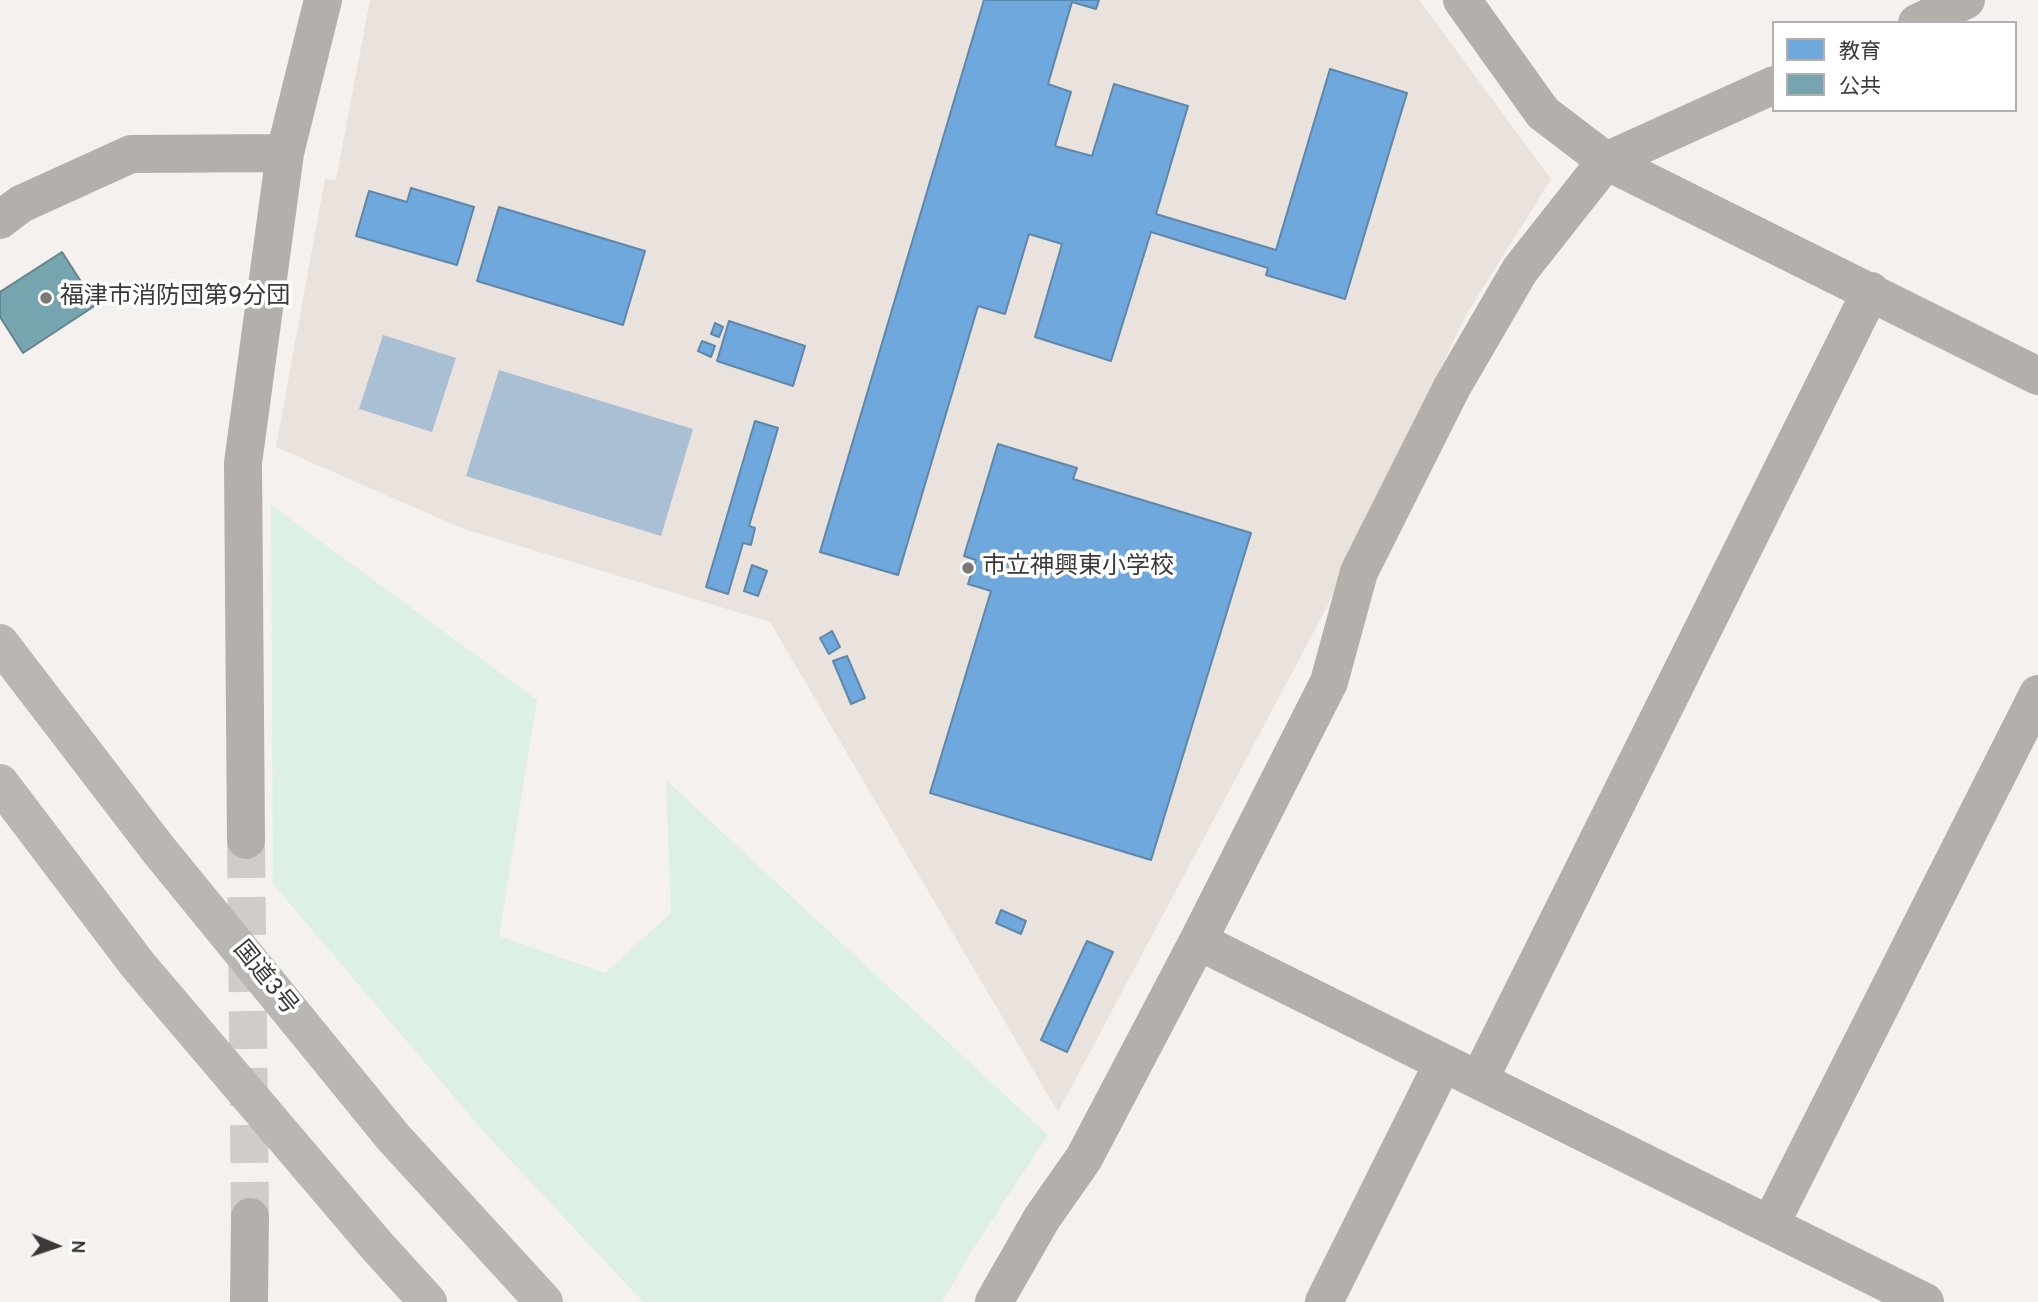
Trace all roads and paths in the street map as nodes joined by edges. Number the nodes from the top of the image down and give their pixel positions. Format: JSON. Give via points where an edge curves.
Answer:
{"nodes":[{"id":1,"x":323,"y":0,"type":"edge"},
{"id":2,"x":1462,"y":0,"type":"edge"},
{"id":3,"x":1966,"y":0,"type":"edge"},
{"id":4,"x":1921,"y":21,"type":"edge"},
{"id":5,"x":1772,"y":86,"type":"edge"},
{"id":6,"x":285,"y":153,"type":"junction"},
{"id":7,"x":1606,"y":161,"type":"junction"},
{"id":8,"x":0,"y":220,"type":"edge"},
{"id":9,"x":1871,"y":291,"type":"junction"},
{"id":10,"x":2038,"y":376,"type":"edge"},
{"id":11,"x":0,"y":643,"type":"edge"},
{"id":12,"x":2038,"y":694,"type":"edge"},
{"id":13,"x":0,"y":783,"type":"edge"},
{"id":14,"x":246,"y":840,"type":"tunnel mouth"},
{"id":15,"x":1198,"y":941,"type":"junction"},
{"id":16,"x":1443,"y":1063,"type":"junction"},
{"id":17,"x":1479,"y":1080,"type":"junction"},
{"id":18,"x":250,"y":1217,"type":"tunnel mouth"},
{"id":19,"x":1770,"y":1225,"type":"junction"},
{"id":20,"x":249,"y":1302,"type":"edge"},
{"id":21,"x":428,"y":1302,"type":"edge"},
{"id":22,"x":544,"y":1302,"type":"edge"},
{"id":23,"x":994,"y":1302,"type":"edge"},
{"id":24,"x":1324,"y":1302,"type":"edge"},
{"id":25,"x":1925,"y":1302,"type":"edge"}],
"edges":[{"from":1,"to":6,"type":"street"},
{"from":2,"to":7,"type":"street","via":[[1543,113]]},
{"from":3,"to":4,"type":"street"},
{"from":5,"to":7,"type":"street"},
{"from":6,"to":8,"type":"street","via":[[131,154],[21,204]]},
{"from":6,"to":14,"type":"street","via":[[243,463]]},
{"from":7,"to":9,"type":"street"},
{"from":7,"to":15,"type":"street","via":[[1520,271],[1452,387],[1359,572],[1329,682]]},
{"from":9,"to":10,"type":"street"},
{"from":9,"to":17,"type":"street"},
{"from":11,"to":22,"type":"highway","name":"国道3号","via":[[158,849],[393,1137]]},
{"from":12,"to":19,"type":"street"},
{"from":13,"to":21,"type":"highway","via":[[138,965]]},
{"from":15,"to":16,"type":"street"},
{"from":15,"to":23,"type":"street","via":[[1083,1158],[1042,1217]]},
{"from":16,"to":17,"type":"street"},
{"from":16,"to":24,"type":"street"},
{"from":17,"to":19,"type":"street"},
{"from":18,"to":20,"type":"street"},
{"from":19,"to":25,"type":"street"}]}
